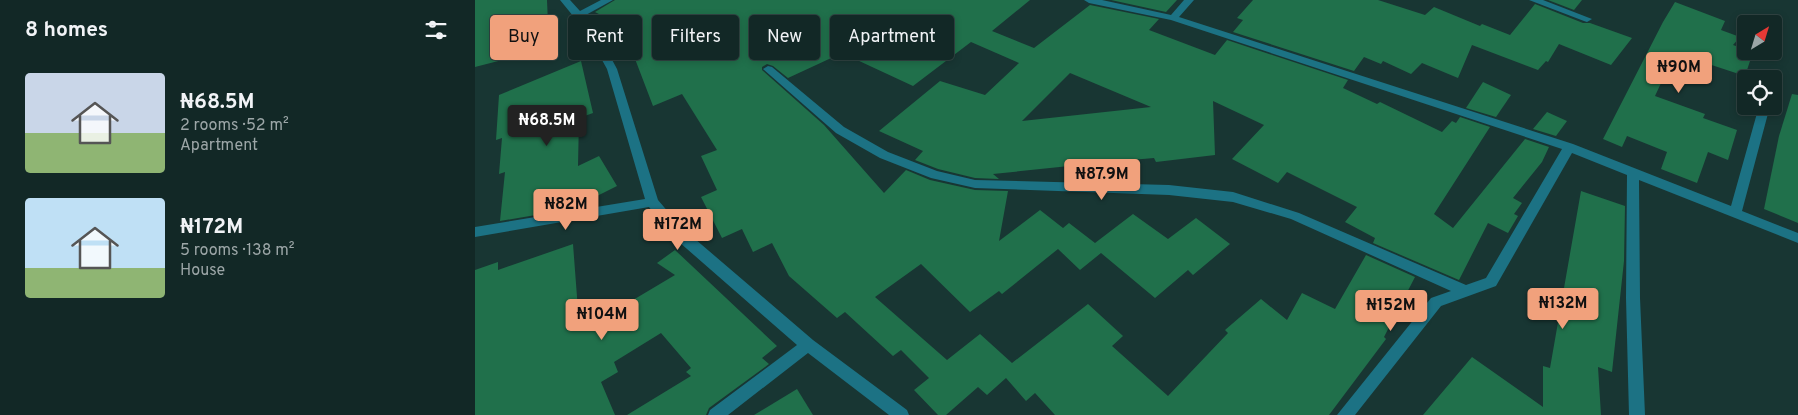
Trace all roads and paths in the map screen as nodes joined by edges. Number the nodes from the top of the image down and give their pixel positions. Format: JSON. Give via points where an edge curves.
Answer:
{"nodes":[{"id":1,"x":565,"y":0,"type":"edge"},
{"id":2,"x":608,"y":0,"type":"edge"},
{"id":3,"x":1089,"y":0,"type":"edge"},
{"id":4,"x":1189,"y":0,"type":"edge"},
{"id":5,"x":1533,"y":0,"type":"edge"},
{"id":6,"x":578,"y":15,"type":"edge"},
{"id":7,"x":581,"y":15,"type":"edge"},
{"id":8,"x":1173,"y":18,"type":"junction"},
{"id":9,"x":1587,"y":19,"type":"dead end"},
{"id":10,"x":608,"y":60,"type":"edge"},
{"id":11,"x":767,"y":69,"type":"dead end"},
{"id":12,"x":1762,"y":115,"type":"edge"},
{"id":13,"x":1569,"y":147,"type":"junction"},
{"id":14,"x":1633,"y":172,"type":"junction"},
{"id":15,"x":652,"y":202,"type":"junction"},
{"id":16,"x":1735,"y":213,"type":"junction"},
{"id":17,"x":475,"y":232,"type":"edge"},
{"id":18,"x":1798,"y":238,"type":"edge"},
{"id":19,"x":1467,"y":292,"type":"junction"},
{"id":20,"x":809,"y":345,"type":"junction"},
{"id":21,"x":716,"y":415,"type":"edge"},
{"id":22,"x":901,"y":415,"type":"edge"},
{"id":23,"x":1345,"y":415,"type":"edge"},
{"id":24,"x":1637,"y":415,"type":"edge"}],
"edges":[{"from":1,"to":6,"type":"street"},
{"from":2,"to":7,"type":"street"},
{"from":3,"to":8,"type":"street"},
{"from":4,"to":8,"type":"street"},
{"from":5,"to":9,"type":"street"},
{"from":8,"to":13,"type":"street"},
{"from":10,"to":15,"type":"street"},
{"from":11,"to":19,"type":"street","via":[[840,130],[884,156],[935,175],[975,184],[1169,190],[1233,197],[1295,216]]},
{"from":12,"to":16,"type":"street"},
{"from":13,"to":14,"type":"street"},
{"from":13,"to":19,"type":"street","via":[[1491,282]]},
{"from":14,"to":16,"type":"street"},
{"from":14,"to":24,"type":"street"},
{"from":15,"to":17,"type":"street"},
{"from":15,"to":20,"type":"street","via":[[676,230]]},
{"from":16,"to":18,"type":"street"},
{"from":19,"to":23,"type":"street","via":[[1436,302]]},
{"from":20,"to":21,"type":"street"},
{"from":20,"to":22,"type":"street"}]}
